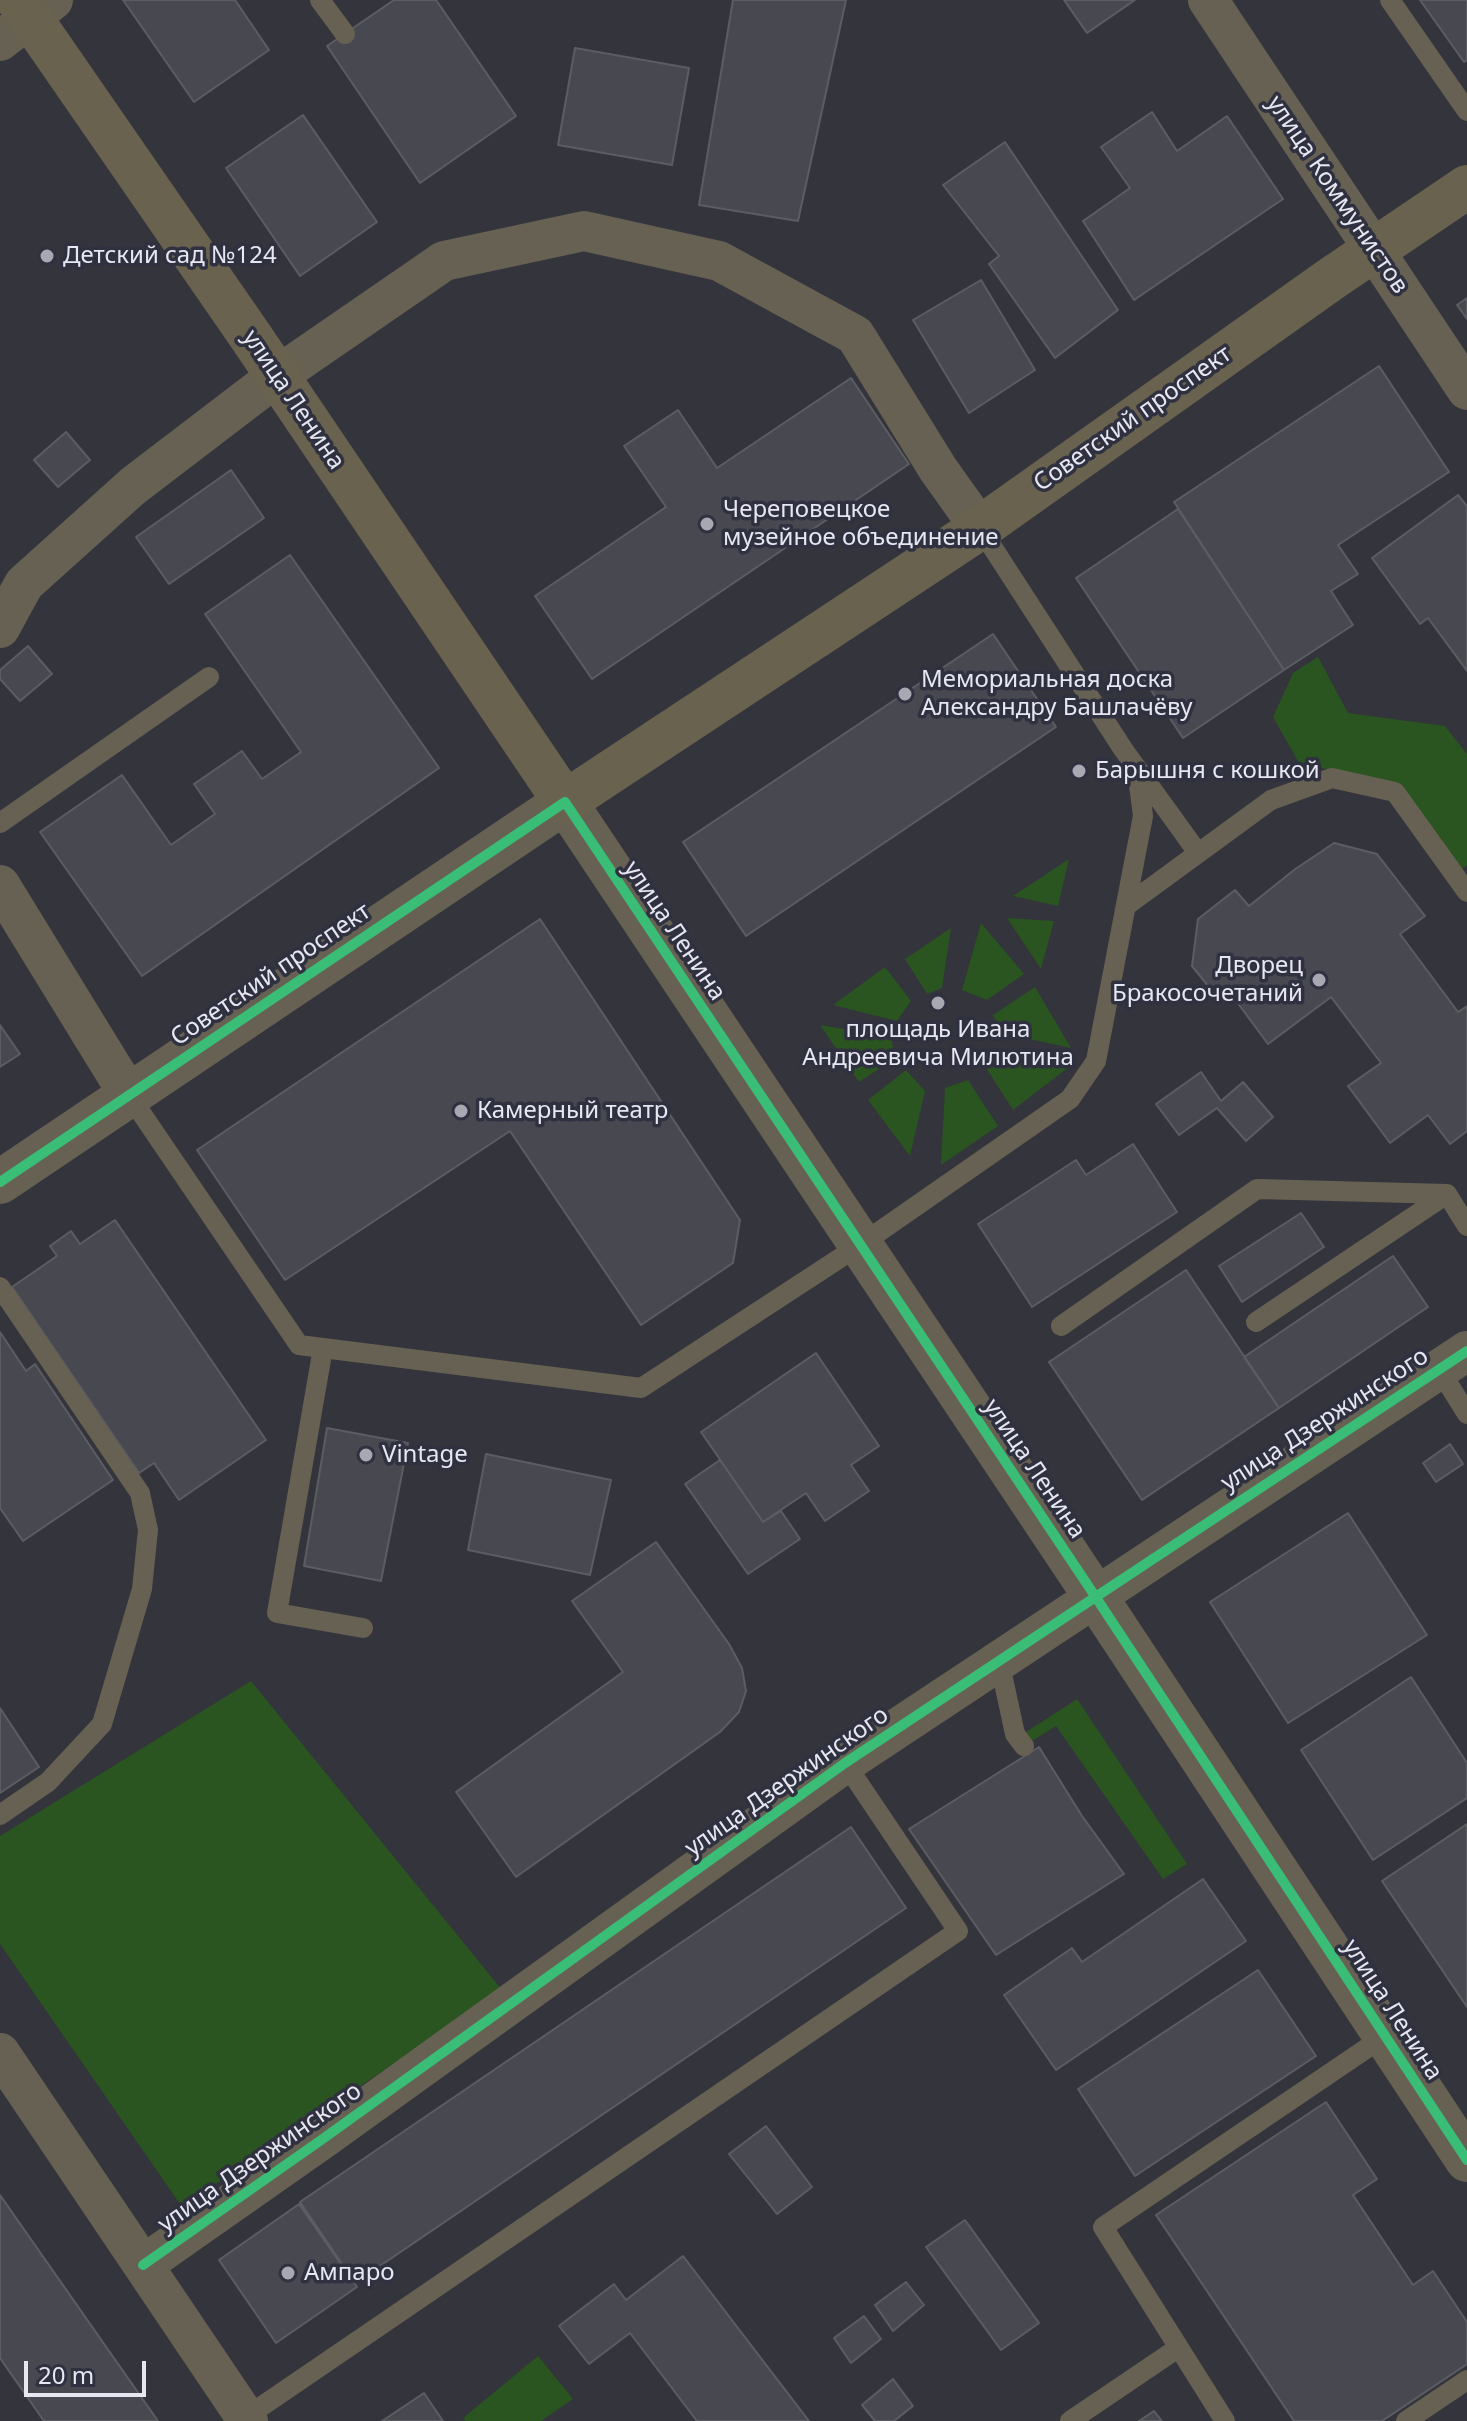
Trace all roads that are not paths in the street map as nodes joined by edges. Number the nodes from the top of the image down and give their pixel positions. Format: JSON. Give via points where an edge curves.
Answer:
{"nodes":[{"id":1,"x":320,"y":0,"type":"edge"},
{"id":2,"x":1208,"y":0,"type":"edge"},
{"id":3,"x":1390,"y":0,"type":"edge"},
{"id":4,"x":26,"y":15,"type":"edge"},
{"id":5,"x":345,"y":34,"type":"dead end"},
{"id":6,"x":1467,"y":111,"type":"edge"},
{"id":7,"x":1467,"y":187,"type":"edge"},
{"id":8,"x":1373,"y":251,"type":"junction"},
{"id":9,"x":277,"y":376,"type":"junction"},
{"id":10,"x":1467,"y":390,"type":"edge"},
{"id":11,"x":980,"y":528,"type":"junction"},
{"id":12,"x":0,"y":628,"type":"edge"},
{"id":13,"x":209,"y":677,"type":"dead end"},
{"id":14,"x":1137,"y":769,"type":"junction"},
{"id":15,"x":565,"y":802,"type":"junction"},
{"id":16,"x":0,"y":823,"type":"edge"},
{"id":17,"x":1198,"y":853,"type":"junction"},
{"id":18,"x":0,"y":885,"type":"edge"},
{"id":19,"x":1467,"y":892,"type":"edge"},
{"id":20,"x":1126,"y":906,"type":"junction"},
{"id":21,"x":129,"y":1095,"type":"junction"},
{"id":22,"x":0,"y":1182,"type":"edge"},
{"id":23,"x":1447,"y":1194,"type":"junction"},
{"id":24,"x":1467,"y":1226,"type":"edge"},
{"id":25,"x":860,"y":1245,"type":"junction"},
{"id":26,"x":0,"y":1287,"type":"edge"},
{"id":27,"x":1256,"y":1322,"type":"dead end"},
{"id":28,"x":1061,"y":1326,"type":"dead end"},
{"id":29,"x":323,"y":1348,"type":"junction"},
{"id":30,"x":1453,"y":1360,"type":"edge"},
{"id":31,"x":1467,"y":1414,"type":"edge"},
{"id":32,"x":1095,"y":1596,"type":"junction"},
{"id":33,"x":363,"y":1628,"type":"dead end"},
{"id":34,"x":999,"y":1660,"type":"junction"},
{"id":35,"x":1024,"y":1746,"type":"dead end"},
{"id":36,"x":845,"y":1763,"type":"junction"},
{"id":37,"x":0,"y":1815,"type":"edge"},
{"id":38,"x":1385,"y":2036,"type":"junction"},
{"id":39,"x":0,"y":2053,"type":"edge"},
{"id":40,"x":1467,"y":2160,"type":"edge"},
{"id":41,"x":143,"y":2265,"type":"junction"},
{"id":42,"x":1178,"y":2348,"type":"junction"},
{"id":43,"x":1467,"y":2380,"type":"edge"},
{"id":44,"x":247,"y":2419,"type":"edge"},
{"id":45,"x":1070,"y":2421,"type":"edge"},
{"id":46,"x":1225,"y":2421,"type":"edge"},
{"id":47,"x":1406,"y":2421,"type":"edge"}],
"edges":[{"from":1,"to":5,"type":"lane"},
{"from":2,"to":8,"type":"street","name":"улица Коммунистов"},
{"from":3,"to":6,"type":"lane"},
{"from":4,"to":9,"type":"main road","name":"улица Ленина"},
{"from":7,"to":8,"type":"main road","name":"Советский проспект"},
{"from":8,"to":10,"type":"street","name":"улица Коммунистов"},
{"from":8,"to":11,"type":"main road","name":"Советский проспект"},
{"from":9,"to":11,"type":"street","via":[[444,261],[584,231],[719,261],[855,335]]},
{"from":9,"to":12,"type":"street","via":[[133,486],[24,584]]},
{"from":9,"to":15,"type":"main road","name":"улица Ленина"},
{"from":11,"to":14,"type":"lane"},
{"from":11,"to":15,"type":"main road","name":"Советский проспект"},
{"from":13,"to":16,"type":"lane"},
{"from":14,"to":17,"type":"lane"},
{"from":14,"to":20,"type":"lane","via":[[1143,816]]},
{"from":15,"to":21,"type":"street","name":"Советский проспект"},
{"from":15,"to":25,"type":"street","name":"улица Ленина"},
{"from":17,"to":19,"type":"lane","via":[[1271,800],[1332,778],[1395,792]]},
{"from":17,"to":20,"type":"lane"},
{"from":18,"to":21,"type":"street"},
{"from":20,"to":25,"type":"lane","via":[[1096,1061],[1070,1099]]},
{"from":21,"to":22,"type":"street","name":"Советский проспект"},
{"from":21,"to":29,"type":"lane","via":[[299,1345]]},
{"from":23,"to":24,"type":"lane"},
{"from":23,"to":27,"type":"lane"},
{"from":23,"to":28,"type":"lane","via":[[1257,1189]]},
{"from":25,"to":29,"type":"lane","via":[[641,1388]]},
{"from":25,"to":32,"type":"street","name":"улица Ленина"},
{"from":26,"to":37,"type":"lane","via":[[140,1493],[148,1530],[142,1589],[102,1724],[48,1782]]},
{"from":29,"to":33,"type":"lane","via":[[277,1613]]},
{"from":30,"to":31,"type":"lane"},
{"from":30,"to":32,"type":"street","name":"улица Дзержинского"},
{"from":32,"to":34,"type":"street","name":"улица Дзержинского"},
{"from":32,"to":38,"type":"street","name":"улица Ленина"},
{"from":34,"to":35,"type":"lane","via":[[1015,1734]]},
{"from":34,"to":36,"type":"street","name":"улица Дзержинского"},
{"from":36,"to":41,"type":"street","name":"улица Дзержинского"},
{"from":36,"to":44,"type":"lane","via":[[958,1931]]},
{"from":38,"to":40,"type":"street","name":"улица Ленина"},
{"from":38,"to":42,"type":"lane","via":[[1103,2227]]},
{"from":39,"to":41,"type":"street"},
{"from":41,"to":44,"type":"street"},
{"from":42,"to":45,"type":"lane"},
{"from":42,"to":46,"type":"lane"},
{"from":43,"to":47,"type":"lane"}]}
